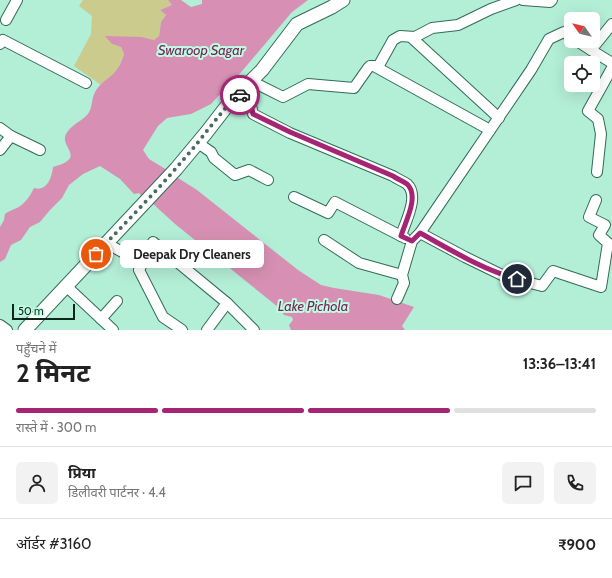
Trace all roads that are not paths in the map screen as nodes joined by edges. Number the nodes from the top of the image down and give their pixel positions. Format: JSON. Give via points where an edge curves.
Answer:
{"nodes":[{"id":1,"x":17,"y":0,"type":"edge"},
{"id":2,"x":343,"y":0,"type":"edge"},
{"id":3,"x":516,"y":0,"type":"edge"},
{"id":4,"x":523,"y":0,"type":"edge"},
{"id":5,"x":552,"y":0,"type":"edge"},
{"id":6,"x":6,"y":20,"type":"dead end"},
{"id":7,"x":612,"y":24,"type":"edge"},
{"id":8,"x":564,"y":32,"type":"edge"},
{"id":9,"x":412,"y":38,"type":"junction"},
{"id":10,"x":0,"y":44,"type":"edge"},
{"id":11,"x":588,"y":48,"type":"edge"},
{"id":12,"x":591,"y":50,"type":"junction"},
{"id":13,"x":612,"y":63,"type":"edge"},
{"id":14,"x":378,"y":67,"type":"junction"},
{"id":15,"x":612,"y":68,"type":"edge"},
{"id":16,"x":250,"y":81,"type":"junction"},
{"id":17,"x":86,"y":83,"type":"dead end"},
{"id":18,"x":238,"y":94,"type":"junction"},
{"id":19,"x":499,"y":118,"type":"junction"},
{"id":20,"x":0,"y":128,"type":"edge"},
{"id":21,"x":490,"y":130,"type":"junction"},
{"id":22,"x":11,"y":136,"type":"junction"},
{"id":23,"x":198,"y":143,"type":"junction"},
{"id":24,"x":0,"y":150,"type":"edge"},
{"id":25,"x":40,"y":150,"type":"dead end"},
{"id":26,"x":597,"y":172,"type":"dead end"},
{"id":27,"x":268,"y":180,"type":"dead end"},
{"id":28,"x":294,"y":197,"type":"dead end"},
{"id":29,"x":596,"y":200,"type":"dead end"},
{"id":30,"x":420,"y":233,"type":"junction"},
{"id":31,"x":401,"y":236,"type":"junction"},
{"id":32,"x":324,"y":240,"type":"dead end"},
{"id":33,"x":412,"y":241,"type":"junction"},
{"id":34,"x":106,"y":243,"type":"junction"},
{"id":35,"x":142,"y":263,"type":"junction"},
{"id":36,"x":402,"y":275,"type":"junction"},
{"id":37,"x":66,"y":286,"type":"junction"},
{"id":38,"x":396,"y":299,"type":"dead end"},
{"id":39,"x":117,"y":301,"type":"dead end"},
{"id":40,"x":228,"y":303,"type":"junction"},
{"id":41,"x":101,"y":319,"type":"junction"},
{"id":42,"x":0,"y":325,"type":"edge"},
{"id":43,"x":36,"y":325,"type":"edge"},
{"id":44,"x":7,"y":330,"type":"edge"},
{"id":45,"x":25,"y":330,"type":"edge"},
{"id":46,"x":113,"y":330,"type":"edge"},
{"id":47,"x":182,"y":330,"type":"edge"},
{"id":48,"x":207,"y":330,"type":"edge"},
{"id":49,"x":254,"y":330,"type":"edge"}],
"edges":[{"from":1,"to":6,"type":"street"},
{"from":2,"to":16,"type":"street","via":[[296,24],[262,70]]},
{"from":3,"to":9,"type":"street","via":[[458,25],[432,28]]},
{"from":4,"to":5,"type":"street"},
{"from":7,"to":12,"type":"street"},
{"from":8,"to":19,"type":"street","via":[[549,39]]},
{"from":9,"to":14,"type":"street","via":[[396,38]]},
{"from":9,"to":19,"type":"street"},
{"from":10,"to":17,"type":"street","via":[[3,40]]},
{"from":11,"to":12,"type":"street"},
{"from":12,"to":13,"type":"street"},
{"from":14,"to":16,"type":"street","via":[[370,66],[354,88],[308,84],[283,97]]},
{"from":14,"to":21,"type":"street"},
{"from":15,"to":26,"type":"street","via":[[588,111],[598,119],[601,134]]},
{"from":16,"to":18,"type":"street"},
{"from":18,"to":23,"type":"street"},
{"from":18,"to":31,"type":"street","via":[[250,101],[253,114],[408,185],[413,194],[410,212]]},
{"from":19,"to":21,"type":"street"},
{"from":20,"to":22,"type":"street"},
{"from":21,"to":30,"type":"street"},
{"from":22,"to":24,"type":"street"},
{"from":22,"to":25,"type":"street"},
{"from":23,"to":27,"type":"street","via":[[235,175],[249,170]]},
{"from":23,"to":34,"type":"street"},
{"from":28,"to":31,"type":"street","via":[[328,213],[335,202]]},
{"from":29,"to":30,"type":"street","via":[[589,217],[605,225],[599,235],[608,243],[601,287],[553,271],[542,286],[504,276]]},
{"from":30,"to":33,"type":"street"},
{"from":31,"to":33,"type":"street"},
{"from":32,"to":36,"type":"street","via":[[359,262]]},
{"from":33,"to":36,"type":"street"},
{"from":34,"to":35,"type":"street"},
{"from":34,"to":37,"type":"street"},
{"from":35,"to":40,"type":"street","via":[[153,242]]},
{"from":35,"to":47,"type":"street","via":[[139,270],[163,318]]},
{"from":36,"to":38,"type":"street","via":[[404,283]]},
{"from":37,"to":41,"type":"street"},
{"from":37,"to":43,"type":"street"},
{"from":39,"to":41,"type":"street"},
{"from":40,"to":48,"type":"street"},
{"from":40,"to":49,"type":"street"},
{"from":41,"to":46,"type":"street"},
{"from":42,"to":44,"type":"street"},
{"from":43,"to":45,"type":"street"}]}
